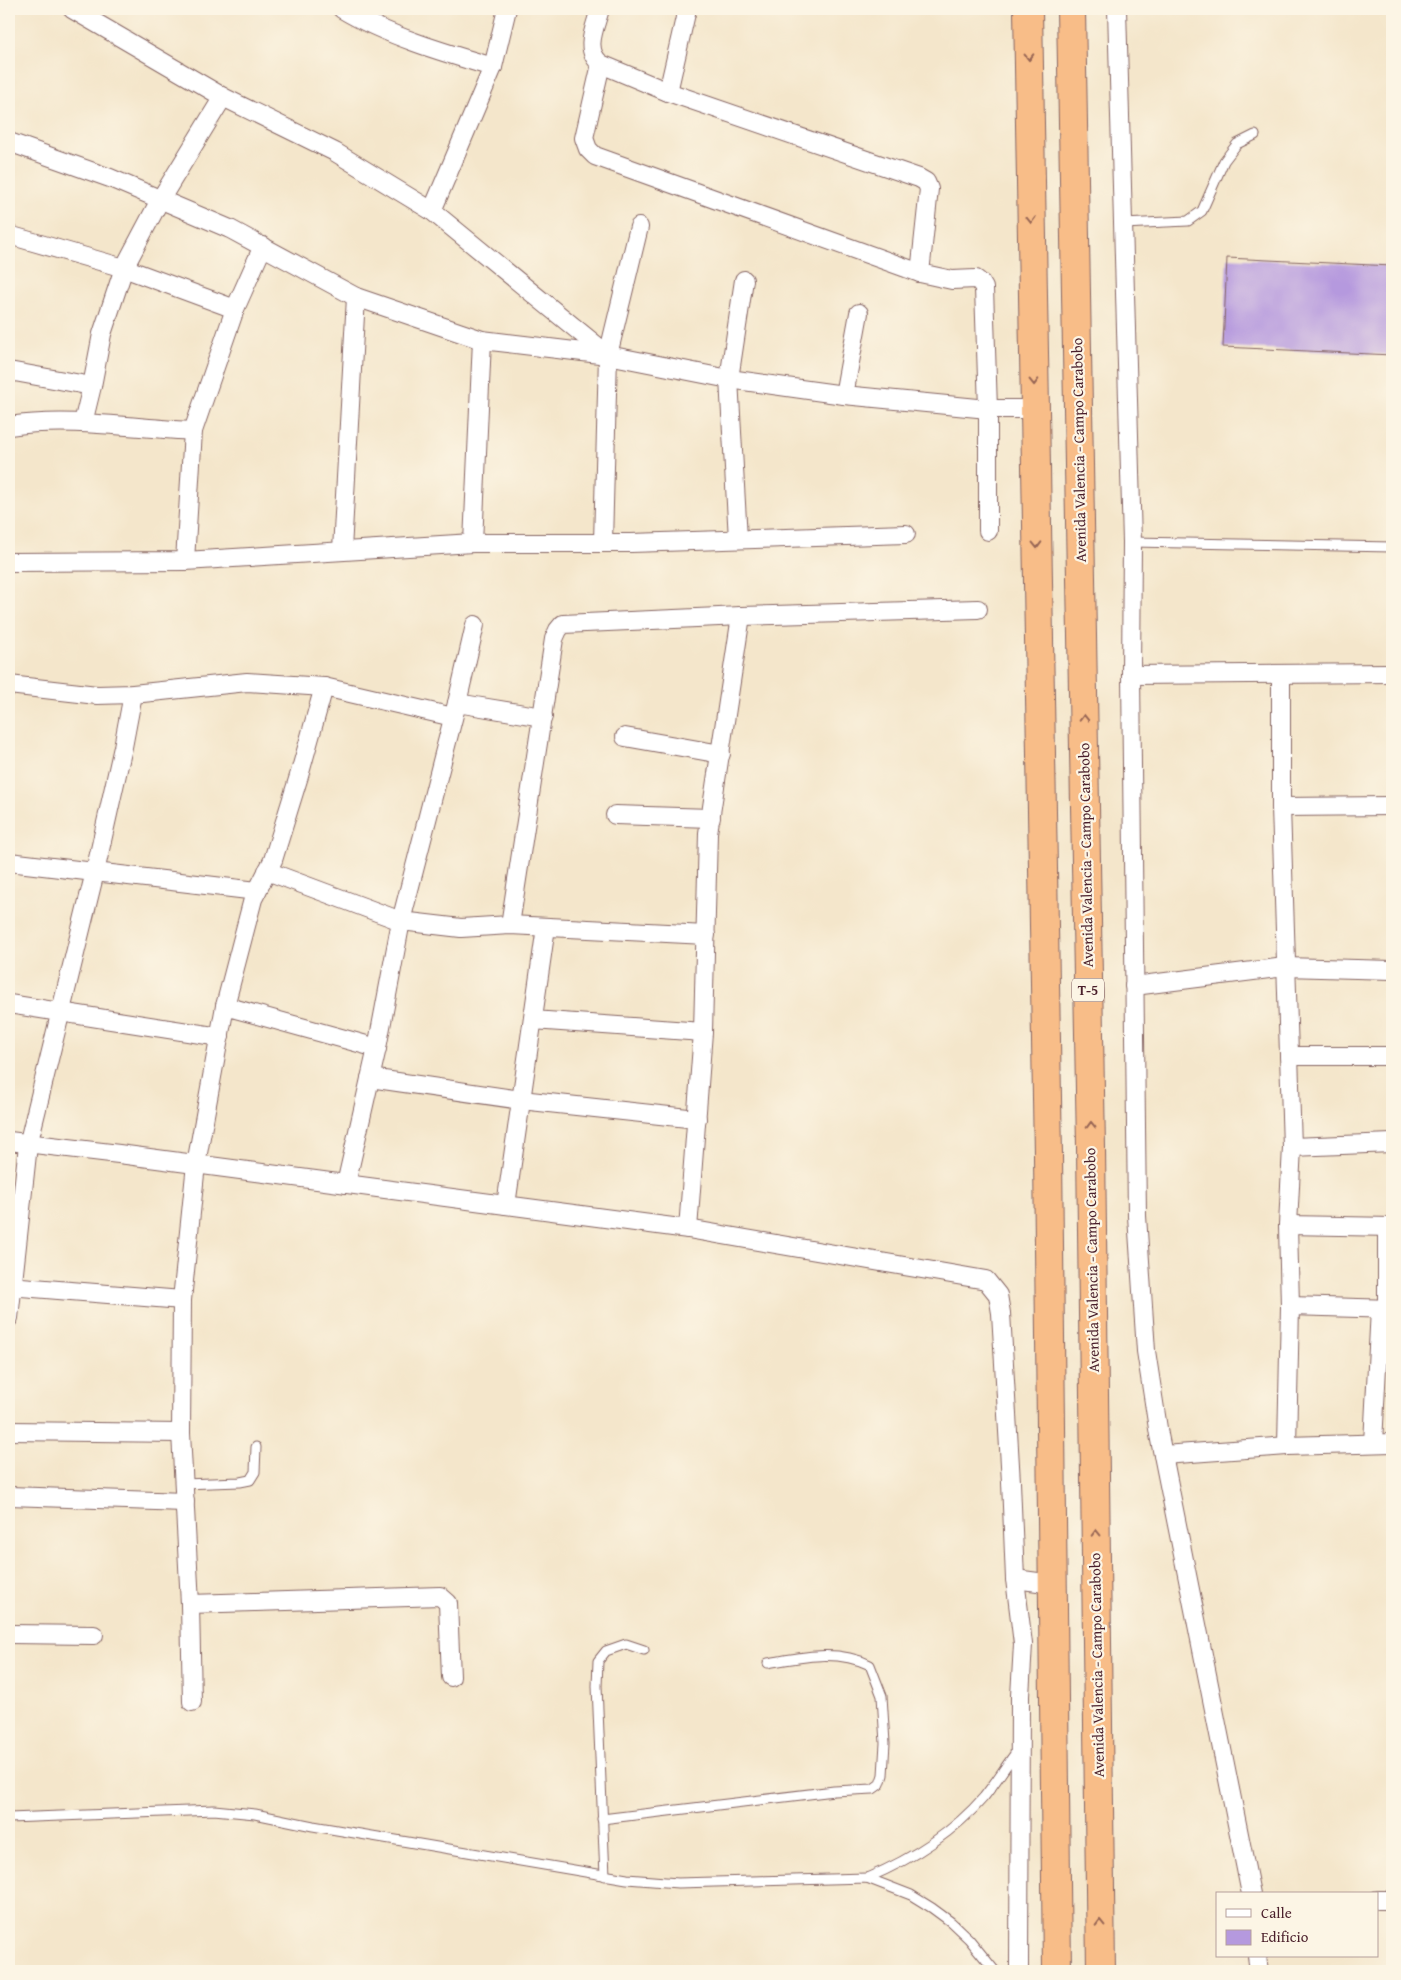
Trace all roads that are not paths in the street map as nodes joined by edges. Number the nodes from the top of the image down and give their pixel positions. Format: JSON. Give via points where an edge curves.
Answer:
{"nodes":[{"id":1,"x":72,"y":9,"type":"edge"},
{"id":2,"x":342,"y":9,"type":"edge"},
{"id":3,"x":507,"y":9,"type":"edge"},
{"id":4,"x":600,"y":9,"type":"edge"},
{"id":5,"x":687,"y":9,"type":"edge"},
{"id":6,"x":1028,"y":9,"type":"edge"},
{"id":7,"x":1071,"y":9,"type":"edge"},
{"id":8,"x":1117,"y":9,"type":"edge"},
{"id":9,"x":601,"y":64,"type":"junction"},
{"id":10,"x":493,"y":67,"type":"junction"},
{"id":11,"x":668,"y":92,"type":"junction"},
{"id":12,"x":222,"y":97,"type":"junction"},
{"id":13,"x":1255,"y":135,"type":"dead end"},
{"id":14,"x":9,"y":142,"type":"edge"},
{"id":15,"x":160,"y":200,"type":"junction"},
{"id":16,"x":432,"y":211,"type":"junction"},
{"id":17,"x":1123,"y":224,"type":"junction"},
{"id":18,"x":639,"y":227,"type":"dead end"},
{"id":19,"x":9,"y":235,"type":"edge"},
{"id":20,"x":263,"y":246,"type":"junction"},
{"id":21,"x":124,"y":268,"type":"junction"},
{"id":22,"x":920,"y":273,"type":"junction"},
{"id":23,"x":744,"y":280,"type":"dead end"},
{"id":24,"x":356,"y":297,"type":"junction"},
{"id":25,"x":234,"y":309,"type":"junction"},
{"id":26,"x":858,"y":313,"type":"dead end"},
{"id":27,"x":482,"y":340,"type":"junction"},
{"id":28,"x":608,"y":355,"type":"junction"},
{"id":29,"x":9,"y":371,"type":"edge"},
{"id":30,"x":729,"y":379,"type":"junction"},
{"id":31,"x":92,"y":386,"type":"junction"},
{"id":32,"x":844,"y":395,"type":"junction"},
{"id":33,"x":988,"y":409,"type":"junction"},
{"id":34,"x":1034,"y":409,"type":"junction"},
{"id":35,"x":83,"y":423,"type":"junction"},
{"id":36,"x":9,"y":426,"type":"edge"},
{"id":37,"x":194,"y":431,"type":"junction"},
{"id":38,"x":988,"y":531,"type":"dead end"},
{"id":39,"x":906,"y":534,"type":"dead end"},
{"id":40,"x":738,"y":539,"type":"junction"},
{"id":41,"x":603,"y":542,"type":"junction"},
{"id":42,"x":1132,"y":542,"type":"junction"},
{"id":43,"x":473,"y":543,"type":"junction"},
{"id":44,"x":1392,"y":547,"type":"edge"},
{"id":45,"x":342,"y":550,"type":"junction"},
{"id":46,"x":185,"y":561,"type":"junction"},
{"id":47,"x":9,"y":562,"type":"edge"},
{"id":48,"x":978,"y":609,"type":"dead end"},
{"id":49,"x":741,"y":616,"type":"junction"},
{"id":50,"x":475,"y":625,"type":"dead end"},
{"id":51,"x":1392,"y":673,"type":"edge"},
{"id":52,"x":1131,"y":675,"type":"junction"},
{"id":53,"x":1281,"y":675,"type":"junction"},
{"id":54,"x":9,"y":685,"type":"edge"},
{"id":55,"x":324,"y":687,"type":"junction"},
{"id":56,"x":133,"y":694,"type":"junction"},
{"id":57,"x":455,"y":710,"type":"junction"},
{"id":58,"x":543,"y":717,"type":"junction"},
{"id":59,"x":625,"y":738,"type":"dead end"},
{"id":60,"x":721,"y":754,"type":"junction"},
{"id":61,"x":1392,"y":806,"type":"edge"},
{"id":62,"x":1281,"y":807,"type":"junction"},
{"id":63,"x":615,"y":815,"type":"dead end"},
{"id":64,"x":711,"y":818,"type":"junction"},
{"id":65,"x":9,"y":862,"type":"edge"},
{"id":66,"x":267,"y":870,"type":"junction"},
{"id":67,"x":95,"y":872,"type":"junction"},
{"id":68,"x":257,"y":891,"type":"junction"},
{"id":69,"x":401,"y":921,"type":"junction"},
{"id":70,"x":510,"y":925,"type":"junction"},
{"id":71,"x":546,"y":927,"type":"junction"},
{"id":72,"x":706,"y":935,"type":"junction"},
{"id":73,"x":1285,"y":967,"type":"junction"},
{"id":74,"x":1392,"y":970,"type":"edge"},
{"id":75,"x":1134,"y":986,"type":"junction"},
{"id":76,"x":9,"y":1004,"type":"edge"},
{"id":77,"x":226,"y":1006,"type":"junction"},
{"id":78,"x":60,"y":1012,"type":"junction"},
{"id":79,"x":533,"y":1020,"type":"junction"},
{"id":80,"x":703,"y":1032,"type":"junction"},
{"id":81,"x":220,"y":1037,"type":"junction"},
{"id":82,"x":377,"y":1048,"type":"junction"},
{"id":83,"x":1289,"y":1056,"type":"junction"},
{"id":84,"x":1392,"y":1056,"type":"edge"},
{"id":85,"x":370,"y":1078,"type":"junction"},
{"id":86,"x":521,"y":1100,"type":"junction"},
{"id":87,"x":697,"y":1119,"type":"junction"},
{"id":88,"x":9,"y":1141,"type":"edge"},
{"id":89,"x":1392,"y":1143,"type":"edge"},
{"id":90,"x":28,"y":1145,"type":"junction"},
{"id":91,"x":1292,"y":1147,"type":"junction"},
{"id":92,"x":196,"y":1164,"type":"junction"},
{"id":93,"x":346,"y":1184,"type":"junction"},
{"id":94,"x":506,"y":1205,"type":"junction"},
{"id":95,"x":1288,"y":1225,"type":"junction"},
{"id":96,"x":1390,"y":1227,"type":"edge"},
{"id":97,"x":688,"y":1229,"type":"junction"},
{"id":98,"x":10,"y":1286,"type":"edge"},
{"id":99,"x":182,"y":1300,"type":"junction"},
{"id":100,"x":1290,"y":1306,"type":"junction"},
{"id":101,"x":1386,"y":1309,"type":"edge"},
{"id":102,"x":9,"y":1318,"type":"edge"},
{"id":103,"x":9,"y":1431,"type":"edge"},
{"id":104,"x":181,"y":1433,"type":"junction"},
{"id":105,"x":1373,"y":1443,"type":"junction"},
{"id":106,"x":1392,"y":1443,"type":"edge"},
{"id":107,"x":1287,"y":1446,"type":"junction"},
{"id":108,"x":256,"y":1447,"type":"dead end"},
{"id":109,"x":1163,"y":1455,"type":"junction"},
{"id":110,"x":183,"y":1484,"type":"junction"},
{"id":111,"x":9,"y":1496,"type":"edge"},
{"id":112,"x":185,"y":1502,"type":"junction"},
{"id":113,"x":1015,"y":1579,"type":"junction"},
{"id":114,"x":1053,"y":1584,"type":"junction"},
{"id":115,"x":190,"y":1604,"type":"junction"},
{"id":116,"x":9,"y":1634,"type":"edge"},
{"id":117,"x":94,"y":1635,"type":"dead end"},
{"id":118,"x":644,"y":1650,"type":"dead end"},
{"id":119,"x":768,"y":1663,"type":"dead end"},
{"id":120,"x":452,"y":1677,"type":"dead end"},
{"id":121,"x":192,"y":1702,"type":"dead end"},
{"id":122,"x":1020,"y":1748,"type":"junction"},
{"id":123,"x":9,"y":1818,"type":"edge"},
{"id":124,"x":602,"y":1819,"type":"junction"},
{"id":125,"x":606,"y":1876,"type":"junction"},
{"id":126,"x":867,"y":1878,"type":"junction"},
{"id":127,"x":1251,"y":1892,"type":"edge"},
{"id":128,"x":1378,"y":1900,"type":"edge"},
{"id":129,"x":1392,"y":1900,"type":"edge"},
{"id":130,"x":1257,"y":1958,"type":"edge"},
{"id":131,"x":995,"y":1971,"type":"edge"},
{"id":132,"x":1018,"y":1971,"type":"edge"},
{"id":133,"x":1057,"y":1971,"type":"edge"},
{"id":134,"x":1101,"y":1971,"type":"edge"},
{"id":135,"x":1259,"y":1971,"type":"edge"}],
"edges":[{"from":1,"to":12,"type":"street"},
{"from":2,"to":10,"type":"street","via":[[449,54]]},
{"from":3,"to":10,"type":"street"},
{"from":4,"to":9,"type":"street","via":[[590,49],[594,59]]},
{"from":5,"to":11,"type":"street"},
{"from":6,"to":34,"type":"highway","one_way":true},
{"from":134,"to":7,"type":"highway","name":"Avenida Valencia - Campo Carabobo","number":"T-5","one_way":true,"via":[[1091,1128]]},
{"from":8,"to":17,"type":"street"},
{"from":9,"to":11,"type":"street"},
{"from":9,"to":22,"type":"street","via":[[584,138],[595,156]]},
{"from":10,"to":16,"type":"street"},
{"from":11,"to":22,"type":"street","via":[[926,182],[929,190]]},
{"from":12,"to":15,"type":"street"},
{"from":12,"to":16,"type":"street","via":[[335,152]]},
{"from":13,"to":17,"type":"lane","via":[[1237,144],[1224,161],[1202,211],[1188,221]]},
{"from":14,"to":15,"type":"street","via":[[110,178]]},
{"from":15,"to":20,"type":"street"},
{"from":15,"to":21,"type":"street"},
{"from":16,"to":28,"type":"street"},
{"from":17,"to":42,"type":"street"},
{"from":18,"to":28,"type":"street"},
{"from":19,"to":21,"type":"street"},
{"from":20,"to":24,"type":"street"},
{"from":20,"to":25,"type":"street"},
{"from":21,"to":25,"type":"street"},
{"from":21,"to":31,"type":"street","via":[[102,334]]},
{"from":22,"to":33,"type":"street","via":[[952,280],[976,279],[984,288]]},
{"from":23,"to":30,"type":"street"},
{"from":24,"to":27,"type":"street"},
{"from":24,"to":45,"type":"street"},
{"from":25,"to":37,"type":"street"},
{"from":26,"to":32,"type":"street"},
{"from":27,"to":28,"type":"street"},
{"from":27,"to":43,"type":"street"},
{"from":28,"to":30,"type":"street"},
{"from":28,"to":41,"type":"street"},
{"from":29,"to":31,"type":"street"},
{"from":30,"to":32,"type":"street"},
{"from":30,"to":40,"type":"street"},
{"from":31,"to":35,"type":"street"},
{"from":32,"to":33,"type":"street"},
{"from":33,"to":34,"type":"street"},
{"from":33,"to":38,"type":"street"},
{"from":34,"to":114,"type":"highway","one_way":true},
{"from":35,"to":36,"type":"street","via":[[37,422]]},
{"from":35,"to":37,"type":"street"},
{"from":37,"to":46,"type":"street"},
{"from":39,"to":40,"type":"street"},
{"from":40,"to":41,"type":"street"},
{"from":41,"to":43,"type":"street"},
{"from":42,"to":44,"type":"lane"},
{"from":42,"to":52,"type":"street"},
{"from":43,"to":45,"type":"street"},
{"from":45,"to":46,"type":"street"},
{"from":46,"to":47,"type":"street"},
{"from":48,"to":49,"type":"street"},
{"from":49,"to":58,"type":"street","via":[[563,624],[554,639]]},
{"from":49,"to":60,"type":"street"},
{"from":50,"to":57,"type":"street"},
{"from":51,"to":53,"type":"street"},
{"from":52,"to":53,"type":"street"},
{"from":52,"to":75,"type":"street"},
{"from":53,"to":62,"type":"street"},
{"from":54,"to":56,"type":"street","via":[[97,695]]},
{"from":55,"to":56,"type":"street","via":[[247,682]]},
{"from":55,"to":57,"type":"street"},
{"from":55,"to":66,"type":"street","via":[[273,860]]},
{"from":56,"to":67,"type":"street"},
{"from":57,"to":58,"type":"street"},
{"from":57,"to":69,"type":"street"},
{"from":58,"to":70,"type":"street"},
{"from":59,"to":60,"type":"street"},
{"from":60,"to":64,"type":"street"},
{"from":61,"to":62,"type":"street"},
{"from":62,"to":73,"type":"street"},
{"from":63,"to":64,"type":"street"},
{"from":64,"to":72,"type":"street"},
{"from":65,"to":67,"type":"street"},
{"from":66,"to":68,"type":"street"},
{"from":66,"to":69,"type":"street"},
{"from":67,"to":68,"type":"street"},
{"from":67,"to":78,"type":"street"},
{"from":68,"to":77,"type":"street"},
{"from":69,"to":70,"type":"street","via":[[461,928]]},
{"from":69,"to":82,"type":"street"},
{"from":70,"to":71,"type":"street"},
{"from":71,"to":72,"type":"street"},
{"from":71,"to":79,"type":"street"},
{"from":72,"to":80,"type":"street"},
{"from":73,"to":74,"type":"street"},
{"from":73,"to":75,"type":"street"},
{"from":73,"to":83,"type":"street"},
{"from":75,"to":109,"type":"street","via":[[1137,1216],[1146,1351]]},
{"from":76,"to":78,"type":"street"},
{"from":77,"to":81,"type":"street"},
{"from":77,"to":82,"type":"street"},
{"from":78,"to":81,"type":"street"},
{"from":78,"to":90,"type":"street"},
{"from":79,"to":80,"type":"street"},
{"from":79,"to":86,"type":"street"},
{"from":80,"to":87,"type":"street"},
{"from":81,"to":92,"type":"street"},
{"from":82,"to":85,"type":"street"},
{"from":83,"to":84,"type":"street"},
{"from":83,"to":91,"type":"street"},
{"from":85,"to":86,"type":"street"},
{"from":85,"to":93,"type":"street"},
{"from":86,"to":87,"type":"street"},
{"from":86,"to":94,"type":"street"},
{"from":87,"to":97,"type":"street"},
{"from":88,"to":90,"type":"street"},
{"from":89,"to":91,"type":"street"},
{"from":90,"to":92,"type":"street"},
{"from":90,"to":98,"type":"street"},
{"from":91,"to":95,"type":"street"},
{"from":92,"to":93,"type":"street"},
{"from":92,"to":99,"type":"street"},
{"from":93,"to":94,"type":"street"},
{"from":94,"to":97,"type":"street"},
{"from":95,"to":96,"type":"street"},
{"from":95,"to":100,"type":"street"},
{"from":96,"to":101,"type":"street"},
{"from":97,"to":113,"type":"street","via":[[986,1280],[998,1295],[1001,1313]]},
{"from":98,"to":99,"type":"street"},
{"from":98,"to":102,"type":"street"},
{"from":99,"to":104,"type":"street"},
{"from":100,"to":101,"type":"street"},
{"from":100,"to":107,"type":"street"},
{"from":101,"to":105,"type":"street"},
{"from":103,"to":104,"type":"street"},
{"from":104,"to":110,"type":"street"},
{"from":105,"to":106,"type":"street"},
{"from":105,"to":107,"type":"street"},
{"from":107,"to":109,"type":"street"},
{"from":108,"to":110,"type":"lane","via":[[255,1472],[250,1480]]},
{"from":109,"to":127,"type":"street"},
{"from":110,"to":112,"type":"street"},
{"from":111,"to":112,"type":"street"},
{"from":112,"to":115,"type":"street"},
{"from":113,"to":114,"type":"street"},
{"from":113,"to":122,"type":"street","via":[[1023,1644]]},
{"from":114,"to":133,"type":"highway"},
{"from":115,"to":120,"type":"street","via":[[440,1596],[448,1603]]},
{"from":115,"to":121,"type":"street"},
{"from":116,"to":117,"type":"street"},
{"from":118,"to":124,"type":"lane","via":[[626,1644],[606,1651],[598,1661]]},
{"from":119,"to":124,"type":"lane","via":[[815,1655],[854,1658],[870,1665],[882,1696],[884,1743],[880,1784],[874,1789]]},
{"from":122,"to":126,"type":"lane","via":[[983,1797],[950,1830],[910,1858]]},
{"from":122,"to":132,"type":"street"},
{"from":123,"to":125,"type":"lane","via":[[214,1810],[239,1812]]},
{"from":124,"to":125,"type":"lane"},
{"from":125,"to":126,"type":"lane","via":[[678,1883]]},
{"from":126,"to":131,"type":"lane","via":[[911,1895],[932,1908],[970,1939]]},
{"from":128,"to":129,"type":"street"},
{"from":130,"to":135,"type":"street"}]}
